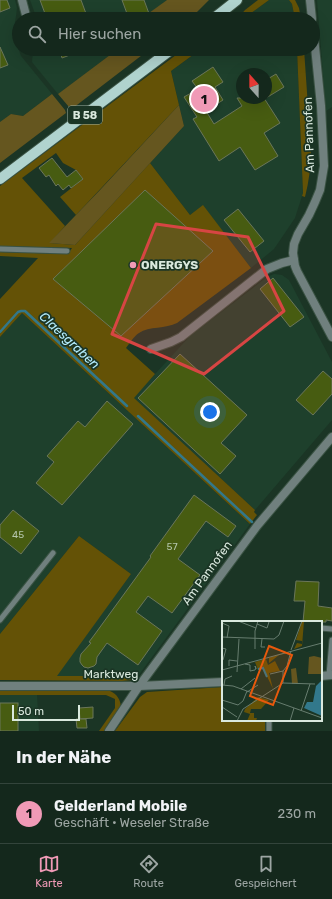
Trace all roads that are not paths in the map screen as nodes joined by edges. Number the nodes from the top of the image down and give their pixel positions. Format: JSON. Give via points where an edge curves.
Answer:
{"nodes":[{"id":1,"x":22,"y":0,"type":"edge"},
{"id":2,"x":237,"y":0,"type":"edge"},
{"id":3,"x":309,"y":1,"type":"edge"},
{"id":4,"x":25,"y":12,"type":"edge"},
{"id":5,"x":222,"y":12,"type":"edge"},
{"id":6,"x":311,"y":12,"type":"edge"},
{"id":7,"x":163,"y":56,"type":"edge"},
{"id":8,"x":316,"y":56,"type":"edge"},
{"id":9,"x":0,"y":179,"type":"edge"},
{"id":10,"x":0,"y":249,"type":"edge"},
{"id":11,"x":67,"y":251,"type":"dead end"},
{"id":12,"x":294,"y":260,"type":"junction"},
{"id":13,"x":332,"y":336,"type":"edge"},
{"id":14,"x":151,"y":349,"type":"dead end"},
{"id":15,"x":332,"y":437,"type":"edge"},
{"id":16,"x":53,"y":553,"type":"dead end"},
{"id":17,"x":0,"y":620,"type":"edge"},
{"id":18,"x":322,"y":628,"type":"edge"},
{"id":19,"x":332,"y":629,"type":"edge"},
{"id":20,"x":332,"y":640,"type":"edge"},
{"id":21,"x":327,"y":675,"type":"edge"},
{"id":22,"x":222,"y":682,"type":"edge"},
{"id":23,"x":0,"y":686,"type":"edge"},
{"id":24,"x":139,"y":686,"type":"junction"},
{"id":25,"x":109,"y":731,"type":"edge"}],
"edges":[{"from":1,"to":4,"type":"street"},
{"from":2,"to":5,"type":"main road"},
{"from":3,"to":6,"type":"street"},
{"from":7,"to":9,"type":"main road","number":"B 58"},
{"from":8,"to":12,"type":"street","name":"Am Pannofen","via":[[324,166],[320,190],[294,244]]},
{"from":10,"to":11,"type":"lane"},
{"from":12,"to":13,"type":"street","name":"Am Pannofen"},
{"from":12,"to":14,"type":"street","via":[[267,269],[181,337]]},
{"from":15,"to":24,"type":"street","name":"Am Pannofen","via":[[257,526]]},
{"from":16,"to":17,"type":"lane"},
{"from":18,"to":19,"type":"lane"},
{"from":20,"to":21,"type":"lane"},
{"from":22,"to":24,"type":"street","name":"Marktweg"},
{"from":23,"to":24,"type":"street","name":"Marktweg"},
{"from":24,"to":25,"type":"street","name":"Am Pannofen"}]}
